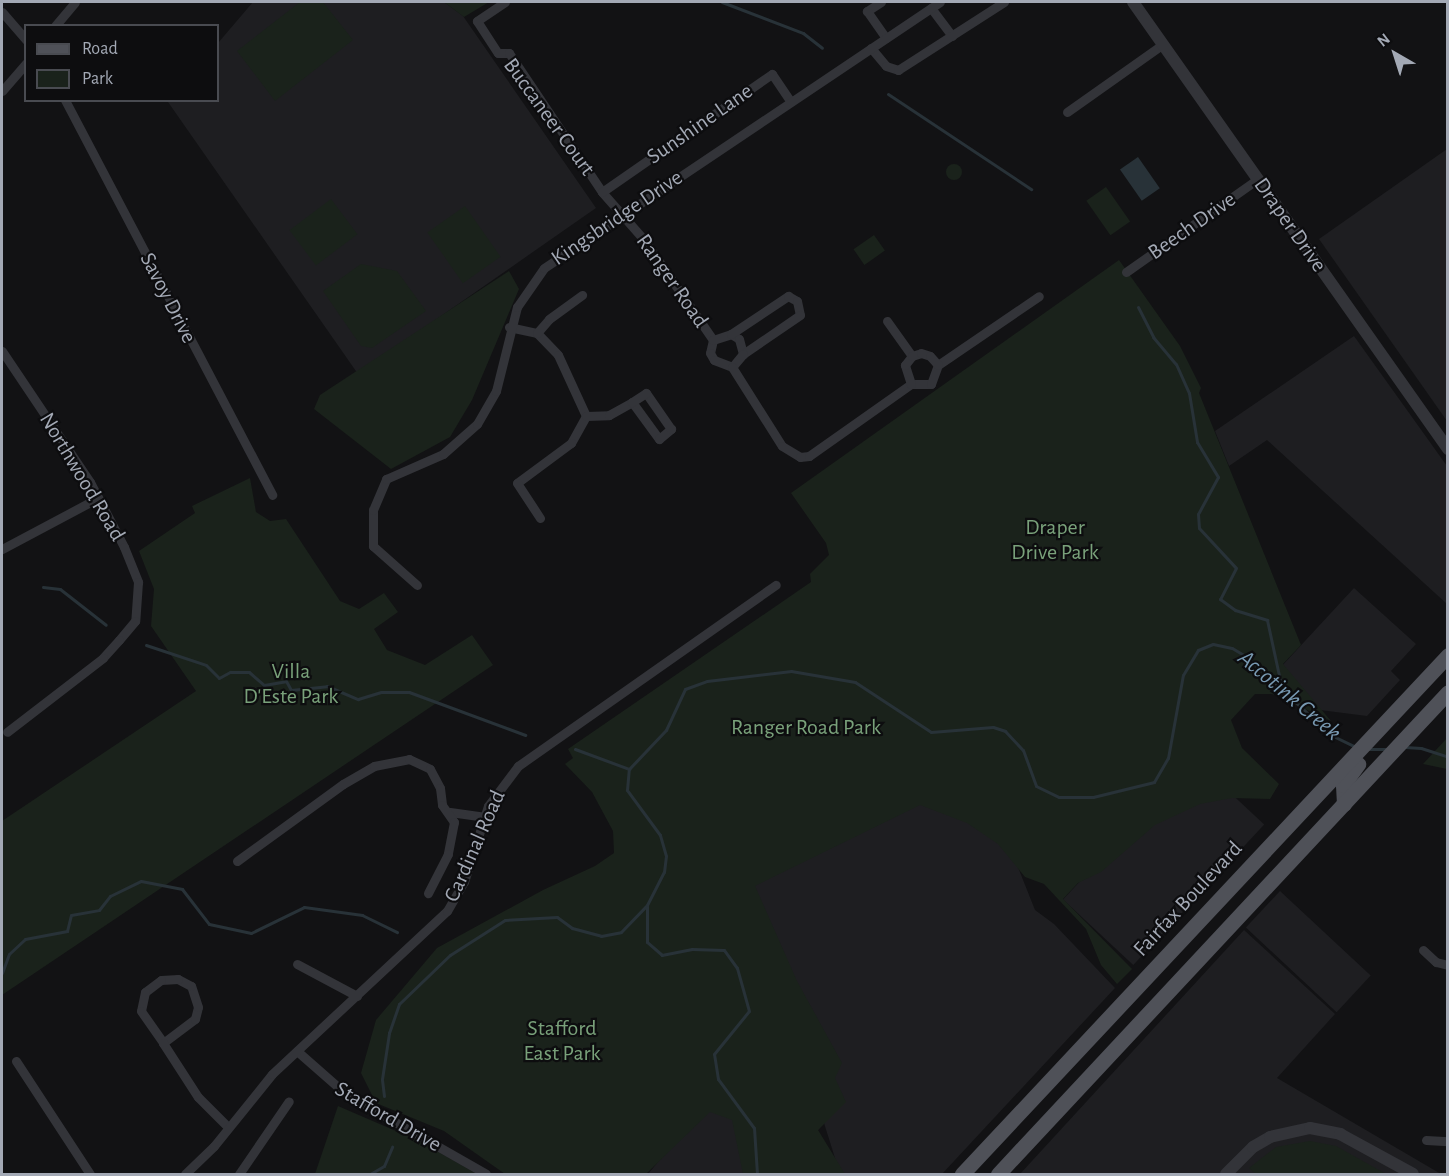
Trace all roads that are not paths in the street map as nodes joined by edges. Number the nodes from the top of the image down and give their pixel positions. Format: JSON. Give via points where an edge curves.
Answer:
{"nodes":[{"id":1,"x":75,"y":2,"type":"edge"},
{"id":2,"x":504,"y":2,"type":"edge"},
{"id":3,"x":881,"y":2,"type":"edge"},
{"id":4,"x":940,"y":2,"type":"edge"},
{"id":5,"x":1004,"y":2,"type":"edge"},
{"id":6,"x":1133,"y":2,"type":"edge"},
{"id":7,"x":931,"y":8,"type":"junction"},
{"id":8,"x":2,"y":12,"type":"edge"},
{"id":9,"x":57,"y":24,"type":"edge"},
{"id":10,"x":952,"y":36,"type":"junction"},
{"id":11,"x":24,"y":38,"type":"edge"},
{"id":12,"x":886,"y":38,"type":"junction"},
{"id":13,"x":1163,"y":44,"type":"junction"},
{"id":14,"x":871,"y":48,"type":"junction"},
{"id":15,"x":24,"y":65,"type":"edge"},
{"id":16,"x":2,"y":91,"type":"edge"},
{"id":17,"x":790,"y":101,"type":"junction"},
{"id":18,"x":66,"y":102,"type":"edge"},
{"id":19,"x":1066,"y":112,"type":"dead end"},
{"id":20,"x":1258,"y":179,"type":"junction"},
{"id":21,"x":602,"y":192,"type":"junction"},
{"id":22,"x":623,"y":213,"type":"junction"},
{"id":23,"x":1126,"y":272,"type":"dead end"},
{"id":24,"x":582,"y":295,"type":"dead end"},
{"id":25,"x":1039,"y":296,"type":"dead end"},
{"id":26,"x":887,"y":321,"type":"dead end"},
{"id":27,"x":509,"y":327,"type":"junction"},
{"id":28,"x":537,"y":333,"type":"junction"},
{"id":29,"x":731,"y":334,"type":"junction"},
{"id":30,"x":713,"y":340,"type":"junction"},
{"id":31,"x":2,"y":351,"type":"edge"},
{"id":32,"x":743,"y":354,"type":"junction"},
{"id":33,"x":912,"y":357,"type":"junction"},
{"id":34,"x":938,"y":365,"type":"junction"},
{"id":35,"x":732,"y":367,"type":"junction"},
{"id":36,"x":911,"y":384,"type":"junction"},
{"id":37,"x":632,"y":402,"type":"junction"},
{"id":38,"x":586,"y":416,"type":"junction"},
{"id":39,"x":1448,"y":449,"type":"edge"},
{"id":40,"x":272,"y":495,"type":"dead end"},
{"id":41,"x":98,"y":498,"type":"junction"},
{"id":42,"x":540,"y":518,"type":"dead end"},
{"id":43,"x":2,"y":549,"type":"edge"},
{"id":44,"x":417,"y":585,"type":"dead end"},
{"id":45,"x":776,"y":585,"type":"dead end"},
{"id":46,"x":1448,"y":655,"type":"edge"},
{"id":47,"x":1448,"y":692,"type":"edge"},
{"id":48,"x":7,"y":732,"type":"dead end"},
{"id":49,"x":1341,"y":777,"type":"junction"},
{"id":50,"x":1344,"y":804,"type":"junction"},
{"id":51,"x":450,"y":812,"type":"junction"},
{"id":52,"x":484,"y":817,"type":"junction"},
{"id":53,"x":1263,"y":852,"type":"junction"},
{"id":54,"x":237,"y":861,"type":"dead end"},
{"id":55,"x":1283,"y":869,"type":"junction"},
{"id":56,"x":428,"y":893,"type":"dead end"},
{"id":57,"x":1423,"y":950,"type":"dead end"},
{"id":58,"x":297,"y":964,"type":"dead end"},
{"id":59,"x":1448,"y":965,"type":"edge"},
{"id":60,"x":357,"y":996,"type":"junction"},
{"id":61,"x":162,"y":1043,"type":"junction"},
{"id":62,"x":297,"y":1051,"type":"junction"},
{"id":63,"x":16,"y":1061,"type":"dead end"},
{"id":64,"x":289,"y":1101,"type":"dead end"},
{"id":65,"x":227,"y":1126,"type":"junction"},
{"id":66,"x":1426,"y":1140,"type":"dead end"},
{"id":67,"x":1448,"y":1141,"type":"edge"},
{"id":68,"x":90,"y":1174,"type":"edge"},
{"id":69,"x":184,"y":1174,"type":"edge"},
{"id":70,"x":239,"y":1174,"type":"edge"},
{"id":71,"x":486,"y":1174,"type":"edge"},
{"id":72,"x":962,"y":1174,"type":"edge"},
{"id":73,"x":998,"y":1174,"type":"edge"},
{"id":74,"x":1226,"y":1174,"type":"edge"},
{"id":75,"x":1413,"y":1174,"type":"edge"}],
"edges":[{"from":1,"to":9,"type":"street"},
{"from":2,"to":21,"type":"street","name":"Buccaneer Court","via":[[477,21],[498,53],[509,53]]},
{"from":3,"to":12,"type":"street","via":[[867,11]]},
{"from":4,"to":7,"type":"street","name":"Kingsbridge Drive"},
{"from":5,"to":10,"type":"street"},
{"from":6,"to":13,"type":"street","name":"Draper Drive"},
{"from":7,"to":10,"type":"street"},
{"from":7,"to":12,"type":"street","name":"Kingsbridge Drive"},
{"from":8,"to":11,"type":"street"},
{"from":10,"to":14,"type":"street","via":[[898,70],[886,66]]},
{"from":12,"to":14,"type":"street","name":"Kingsbridge Drive"},
{"from":13,"to":19,"type":"street"},
{"from":13,"to":20,"type":"street","name":"Draper Drive"},
{"from":14,"to":17,"type":"street","name":"Kingsbridge Drive"},
{"from":15,"to":16,"type":"street"},
{"from":17,"to":21,"type":"street","name":"Sunshine Lane","via":[[772,74]]},
{"from":17,"to":22,"type":"street","name":"Kingsbridge Drive"},
{"from":18,"to":40,"type":"street","name":"Savoy Drive"},
{"from":20,"to":23,"type":"street","name":"Beech Drive"},
{"from":20,"to":39,"type":"street","name":"Draper Drive"},
{"from":21,"to":22,"type":"street","name":"Buccaneer Court"},
{"from":22,"to":27,"type":"street","name":"Kingsbridge Drive","via":[[544,268],[525,293]]},
{"from":22,"to":30,"type":"street","name":"Ranger Road"},
{"from":24,"to":28,"type":"street"},
{"from":25,"to":34,"type":"street"},
{"from":26,"to":33,"type":"street"},
{"from":27,"to":28,"type":"street"},
{"from":27,"to":44,"type":"street","name":"Kingsbridge Drive","via":[[496,391],[477,424],[443,454],[386,479],[373,510],[373,546]]},
{"from":28,"to":38,"type":"street","via":[[558,355]]},
{"from":29,"to":30,"type":"street"},
{"from":29,"to":32,"type":"street","via":[[739,339]]},
{"from":29,"to":32,"type":"street","via":[[788,296],[797,301],[800,315]]},
{"from":30,"to":35,"type":"street","name":"Ranger Road","via":[[710,353],[714,360]]},
{"from":31,"to":41,"type":"street","name":"Northwood Road"},
{"from":32,"to":35,"type":"street"},
{"from":33,"to":34,"type":"street","via":[[921,353]]},
{"from":33,"to":36,"type":"street","via":[[905,365]]},
{"from":34,"to":36,"type":"street","via":[[931,384]]},
{"from":35,"to":36,"type":"street","name":"Ranger Road","via":[[782,446],[800,457],[830,445]]},
{"from":37,"to":37,"type":"street","via":[[646,393],[671,429],[658,439]]},
{"from":37,"to":38,"type":"street","via":[[609,415]]},
{"from":38,"to":42,"type":"street","via":[[571,443],[517,483]]},
{"from":41,"to":43,"type":"street"},
{"from":41,"to":48,"type":"street","name":"Northwood Road","via":[[138,582],[135,621],[103,658]]},
{"from":45,"to":52,"type":"street","name":"Cardinal Road","via":[[531,754],[501,785]]},
{"from":46,"to":49,"type":"main road","name":"Fairfax Boulevard"},
{"from":47,"to":50,"type":"main road"},
{"from":49,"to":50,"type":"main road"},
{"from":49,"to":53,"type":"main road","name":"Fairfax Boulevard"},
{"from":50,"to":55,"type":"main road"},
{"from":51,"to":52,"type":"street"},
{"from":51,"to":54,"type":"street","via":[[442,805],[440,788],[430,769],[409,759],[375,766],[343,783]]},
{"from":51,"to":56,"type":"street","via":[[454,822],[448,854]]},
{"from":52,"to":60,"type":"street","name":"Cardinal Road","via":[[464,882],[447,911]]},
{"from":53,"to":55,"type":"main road"},
{"from":53,"to":72,"type":"main road","name":"Fairfax Boulevard"},
{"from":55,"to":73,"type":"main road"},
{"from":57,"to":59,"type":"street","via":[[1436,962]]},
{"from":58,"to":60,"type":"street"},
{"from":60,"to":62,"type":"street","name":"Cardinal Road"},
{"from":61,"to":61,"type":"street","via":[[141,1011],[145,992],[161,980],[178,979],[191,986],[198,1007],[195,1019]]},
{"from":61,"to":65,"type":"street","via":[[198,1097]]},
{"from":62,"to":65,"type":"street","name":"Cardinal Road"},
{"from":62,"to":71,"type":"street","name":"Stafford Drive","via":[[346,1094]]},
{"from":63,"to":68,"type":"street"},
{"from":64,"to":70,"type":"street"},
{"from":65,"to":69,"type":"street","name":"Cardinal Road","via":[[214,1146]]},
{"from":66,"to":67,"type":"street"},
{"from":74,"to":75,"type":"street","via":[[1261,1141],[1290,1130],[1310,1128],[1340,1134]]}]}
